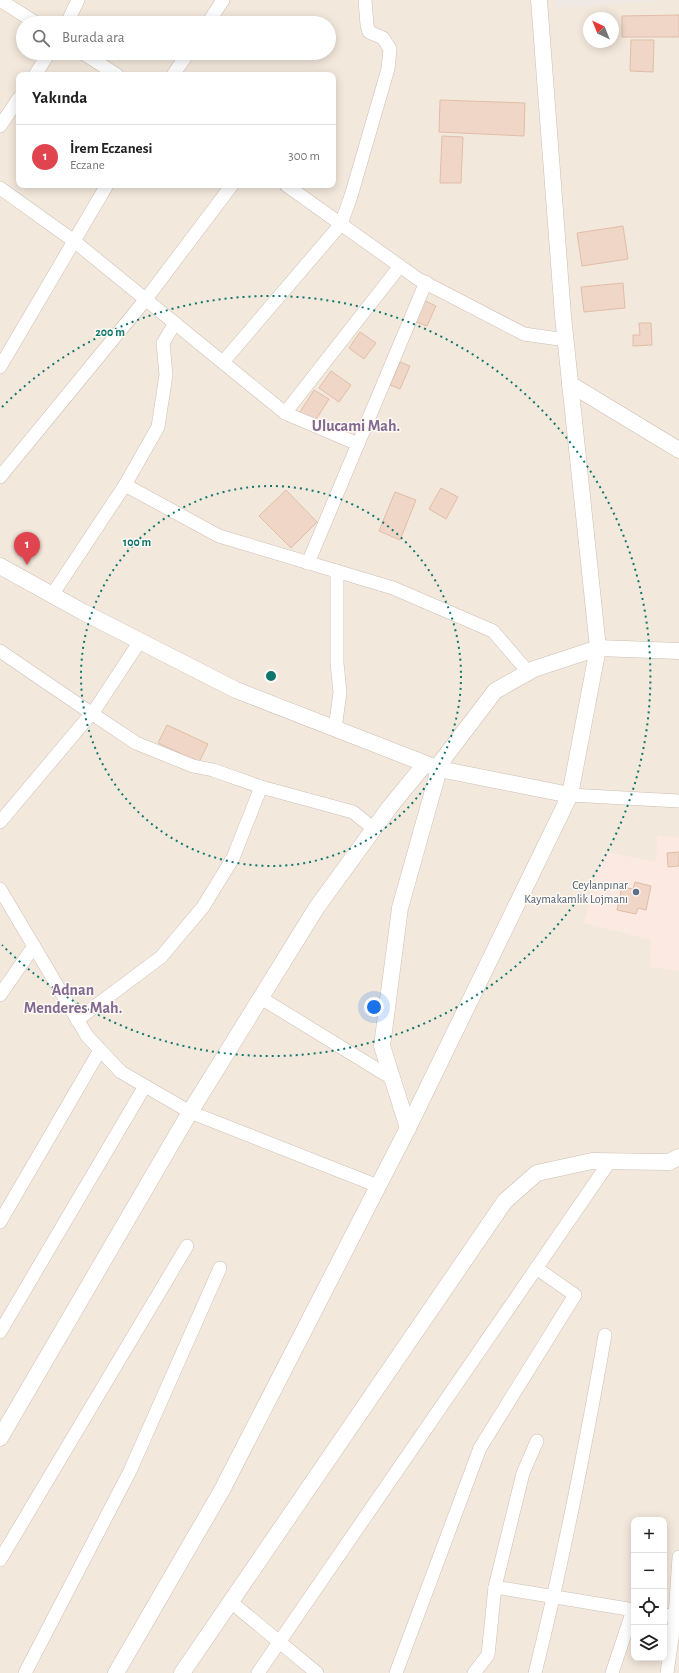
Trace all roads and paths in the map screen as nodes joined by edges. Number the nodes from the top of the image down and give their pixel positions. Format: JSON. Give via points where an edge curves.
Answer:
{"nodes":[{"id":1,"x":0,"y":0,"type":"edge"},
{"id":2,"x":78,"y":0,"type":"edge"},
{"id":3,"x":223,"y":0,"type":"edge"},
{"id":4,"x":365,"y":0,"type":"edge"},
{"id":5,"x":539,"y":0,"type":"edge"},
{"id":6,"x":25,"y":16,"type":"edge"},
{"id":7,"x":70,"y":16,"type":"edge"},
{"id":8,"x":213,"y":16,"type":"edge"},
{"id":9,"x":44,"y":60,"type":"edge"},
{"id":10,"x":94,"y":60,"type":"edge"},
{"id":11,"x":183,"y":60,"type":"edge"},
{"id":12,"x":36,"y":72,"type":"edge"},
{"id":13,"x":112,"y":72,"type":"edge"},
{"id":14,"x":175,"y":72,"type":"edge"},
{"id":15,"x":16,"y":102,"type":"edge"},
{"id":16,"x":0,"y":126,"type":"edge"},
{"id":17,"x":0,"y":188,"type":"edge"},
{"id":18,"x":105,"y":188,"type":"edge"},
{"id":19,"x":230,"y":188,"type":"edge"},
{"id":20,"x":290,"y":188,"type":"edge"},
{"id":21,"x":341,"y":224,"type":"junction"},
{"id":22,"x":74,"y":241,"type":"junction"},
{"id":23,"x":400,"y":266,"type":"junction"},
{"id":24,"x":426,"y":282,"type":"junction"},
{"id":25,"x":146,"y":299,"type":"junction"},
{"id":26,"x":175,"y":323,"type":"junction"},
{"id":27,"x":566,"y":340,"type":"junction"},
{"id":28,"x":223,"y":362,"type":"junction"},
{"id":29,"x":0,"y":367,"type":"edge"},
{"id":30,"x":570,"y":384,"type":"junction"},
{"id":31,"x":285,"y":414,"type":"junction"},
{"id":32,"x":358,"y":444,"type":"junction"},
{"id":33,"x":679,"y":450,"type":"edge"},
{"id":34,"x":0,"y":477,"type":"edge"},
{"id":35,"x":125,"y":485,"type":"junction"},
{"id":36,"x":308,"y":563,"type":"junction"},
{"id":37,"x":0,"y":566,"type":"edge"},
{"id":38,"x":337,"y":571,"type":"junction"},
{"id":39,"x":52,"y":595,"type":"junction"},
{"id":40,"x":140,"y":641,"type":"junction"},
{"id":41,"x":598,"y":648,"type":"junction"},
{"id":42,"x":0,"y":651,"type":"edge"},
{"id":43,"x":679,"y":651,"type":"edge"},
{"id":44,"x":528,"y":672,"type":"junction"},
{"id":45,"x":90,"y":714,"type":"junction"},
{"id":46,"x":335,"y":729,"type":"junction"},
{"id":47,"x":432,"y":766,"type":"junction"},
{"id":48,"x":261,"y":787,"type":"junction"},
{"id":49,"x":570,"y":795,"type":"junction"},
{"id":50,"x":679,"y":801,"type":"edge"},
{"id":51,"x":0,"y":822,"type":"edge"},
{"id":52,"x":374,"y":829,"type":"junction"},
{"id":53,"x":2,"y":896,"type":"edge"},
{"id":54,"x":34,"y":946,"type":"junction"},
{"id":55,"x":0,"y":994,"type":"edge"},
{"id":56,"x":261,"y":998,"type":"junction"},
{"id":57,"x":77,"y":1020,"type":"junction"},
{"id":58,"x":100,"y":1050,"type":"junction"},
{"id":59,"x":393,"y":1079,"type":"junction"},
{"id":60,"x":145,"y":1086,"type":"junction"},
{"id":61,"x":190,"y":1112,"type":"junction"},
{"id":62,"x":408,"y":1128,"type":"junction"},
{"id":63,"x":679,"y":1157,"type":"edge"},
{"id":64,"x":610,"y":1161,"type":"junction"},
{"id":65,"x":378,"y":1186,"type":"junction"},
{"id":66,"x":0,"y":1222,"type":"edge"},
{"id":67,"x":187,"y":1246,"type":"dead end"},
{"id":68,"x":220,"y":1268,"type":"dead end"},
{"id":69,"x":536,"y":1268,"type":"junction"},
{"id":70,"x":0,"y":1332,"type":"edge"},
{"id":71,"x":604,"y":1335,"type":"dead end"},
{"id":72,"x":0,"y":1438,"type":"edge"},
{"id":73,"x":537,"y":1441,"type":"dead end"},
{"id":74,"x":679,"y":1558,"type":"edge"},
{"id":75,"x":0,"y":1560,"type":"edge"},
{"id":76,"x":494,"y":1587,"type":"junction"},
{"id":77,"x":554,"y":1596,"type":"junction"},
{"id":78,"x":231,"y":1602,"type":"junction"},
{"id":79,"x":631,"y":1610,"type":"edge"},
{"id":80,"x":631,"y":1616,"type":"edge"},
{"id":81,"x":670,"y":1616,"type":"edge"},
{"id":82,"x":280,"y":1642,"type":"junction"},
{"id":83,"x":25,"y":1673,"type":"edge"},
{"id":84,"x":116,"y":1673,"type":"edge"},
{"id":85,"x":182,"y":1673,"type":"edge"},
{"id":86,"x":258,"y":1673,"type":"edge"},
{"id":87,"x":317,"y":1673,"type":"edge"},
{"id":88,"x":396,"y":1673,"type":"edge"},
{"id":89,"x":474,"y":1673,"type":"edge"},
{"id":90,"x":535,"y":1673,"type":"edge"},
{"id":91,"x":612,"y":1673,"type":"edge"},
{"id":92,"x":666,"y":1673,"type":"edge"}],
"edges":[{"from":1,"to":6,"type":"street"},
{"from":2,"to":7,"type":"street"},
{"from":3,"to":8,"type":"street"},
{"from":4,"to":21,"type":"street","via":[[369,32],[383,38],[390,49],[388,69]]},
{"from":5,"to":27,"type":"street"},
{"from":9,"to":12,"type":"street"},
{"from":10,"to":13,"type":"street"},
{"from":11,"to":14,"type":"street"},
{"from":15,"to":16,"type":"street"},
{"from":17,"to":22,"type":"street"},
{"from":18,"to":22,"type":"street"},
{"from":19,"to":25,"type":"street"},
{"from":20,"to":21,"type":"street"},
{"from":21,"to":23,"type":"street"},
{"from":21,"to":28,"type":"street"},
{"from":22,"to":25,"type":"street"},
{"from":22,"to":29,"type":"street"},
{"from":23,"to":24,"type":"street"},
{"from":23,"to":31,"type":"street"},
{"from":24,"to":27,"type":"street","via":[[524,334]]},
{"from":24,"to":32,"type":"street"},
{"from":25,"to":26,"type":"street"},
{"from":25,"to":34,"type":"street"},
{"from":26,"to":28,"type":"street"},
{"from":26,"to":35,"type":"street","via":[[163,343],[166,375],[158,427]]},
{"from":27,"to":30,"type":"street"},
{"from":28,"to":31,"type":"street"},
{"from":30,"to":33,"type":"street"},
{"from":30,"to":41,"type":"street"},
{"from":31,"to":32,"type":"street"},
{"from":32,"to":36,"type":"street"},
{"from":35,"to":36,"type":"street","via":[[219,536]]},
{"from":35,"to":39,"type":"street"},
{"from":36,"to":38,"type":"street"},
{"from":37,"to":39,"type":"street"},
{"from":38,"to":44,"type":"street","via":[[393,588],[493,632]]},
{"from":38,"to":46,"type":"street","via":[[337,663],[340,692]]},
{"from":39,"to":40,"type":"street"},
{"from":40,"to":45,"type":"street"},
{"from":40,"to":46,"type":"street","via":[[236,690]]},
{"from":41,"to":43,"type":"street"},
{"from":41,"to":44,"type":"street"},
{"from":41,"to":49,"type":"street"},
{"from":42,"to":45,"type":"street"},
{"from":44,"to":47,"type":"street","via":[[494,691],[441,762]]},
{"from":45,"to":48,"type":"street","via":[[136,743],[192,766],[214,770]]},
{"from":45,"to":51,"type":"street"},
{"from":46,"to":47,"type":"street"},
{"from":47,"to":49,"type":"street"},
{"from":47,"to":52,"type":"street"},
{"from":47,"to":59,"type":"street","via":[[400,908],[382,1046]]},
{"from":48,"to":52,"type":"street","via":[[353,812]]},
{"from":48,"to":57,"type":"street","via":[[233,858],[203,907],[161,957]]},
{"from":49,"to":50,"type":"street"},
{"from":49,"to":62,"type":"street"},
{"from":52,"to":56,"type":"street","via":[[317,907]]},
{"from":53,"to":54,"type":"street"},
{"from":54,"to":55,"type":"street"},
{"from":54,"to":57,"type":"street"},
{"from":56,"to":59,"type":"street"},
{"from":56,"to":61,"type":"street"},
{"from":57,"to":58,"type":"street"},
{"from":58,"to":60,"type":"street","via":[[120,1072]]},
{"from":58,"to":66,"type":"street"},
{"from":59,"to":62,"type":"street"},
{"from":60,"to":61,"type":"street"},
{"from":60,"to":70,"type":"street"},
{"from":61,"to":65,"type":"street"},
{"from":61,"to":72,"type":"street"},
{"from":62,"to":65,"type":"street"},
{"from":63,"to":64,"type":"street","via":[[669,1162]]},
{"from":64,"to":69,"type":"street"},
{"from":64,"to":78,"type":"street","via":[[592,1161],[537,1173],[505,1201]]},
{"from":65,"to":84,"type":"street","via":[[222,1490]]},
{"from":67,"to":75,"type":"street"},
{"from":68,"to":83,"type":"street","via":[[130,1471]]},
{"from":69,"to":82,"type":"street"},
{"from":69,"to":88,"type":"street","via":[[575,1295],[480,1448]]},
{"from":71,"to":77,"type":"street"},
{"from":73,"to":76,"type":"street","via":[[523,1472]]},
{"from":74,"to":81,"type":"street"},
{"from":76,"to":77,"type":"street"},
{"from":76,"to":89,"type":"street","via":[[488,1655]]},
{"from":77,"to":79,"type":"street"},
{"from":77,"to":90,"type":"street"},
{"from":78,"to":82,"type":"street"},
{"from":78,"to":85,"type":"street"},
{"from":80,"to":91,"type":"street"},
{"from":81,"to":92,"type":"street"},
{"from":82,"to":86,"type":"street"},
{"from":82,"to":87,"type":"street"}]}
